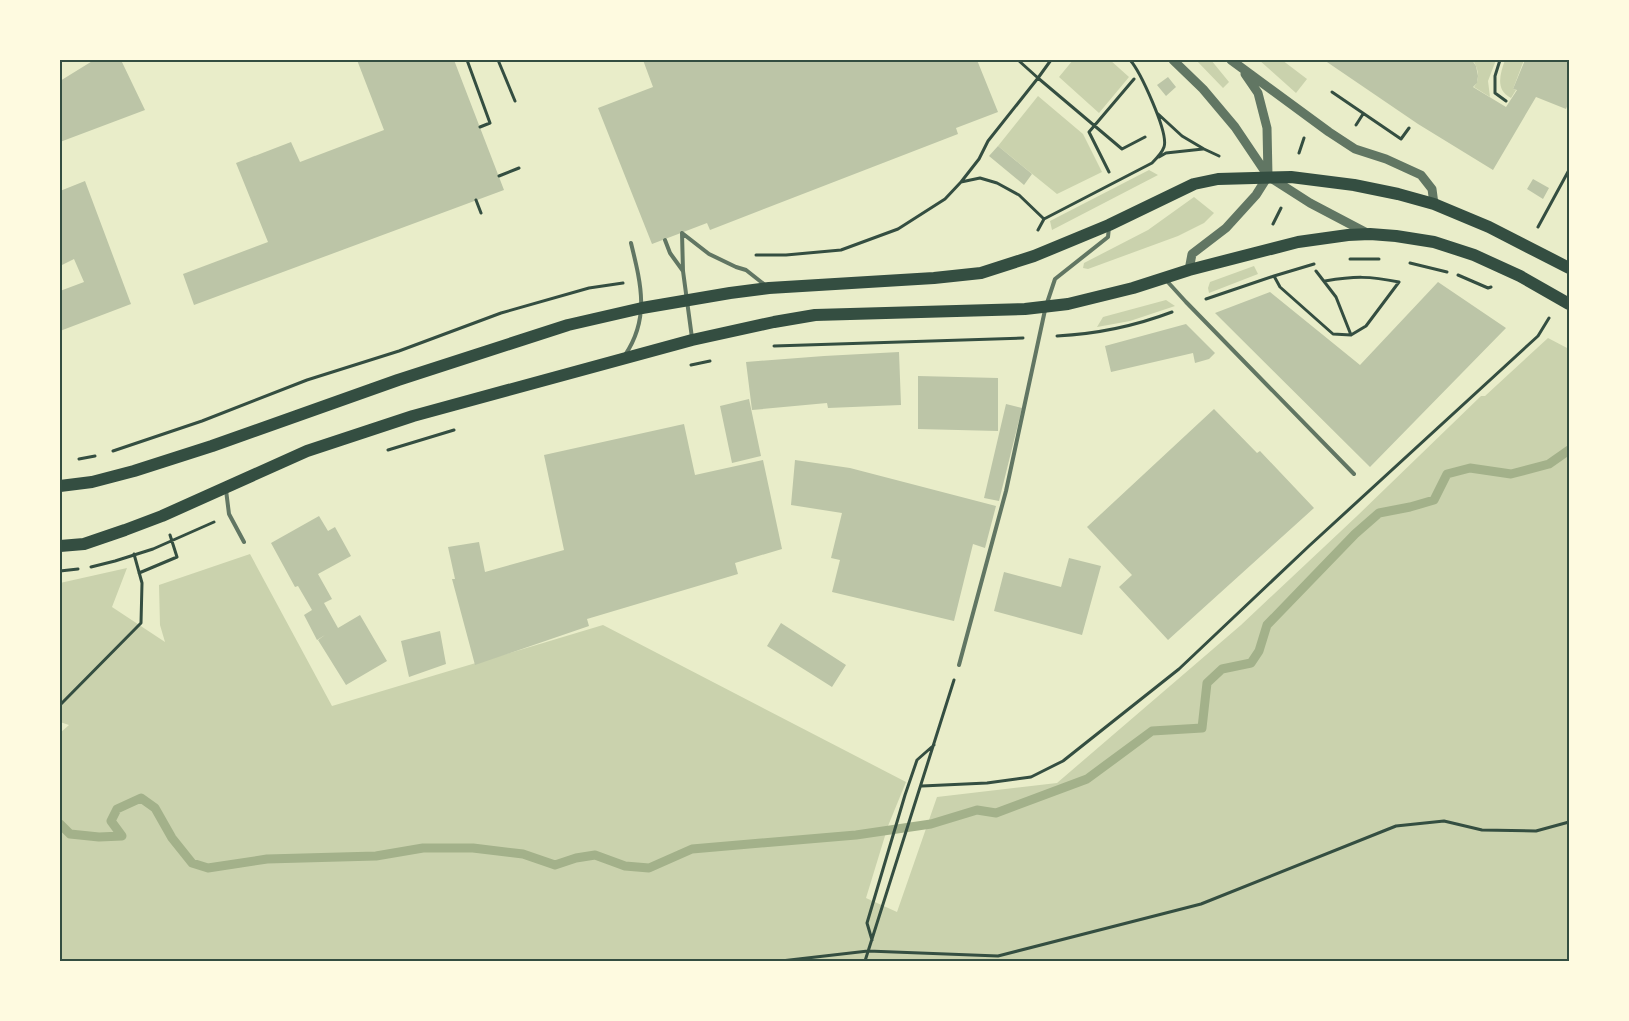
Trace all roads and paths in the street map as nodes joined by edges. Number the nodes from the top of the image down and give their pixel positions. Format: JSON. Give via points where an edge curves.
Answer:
{"nodes":[{"id":1,"x":467,"y":60,"type":"edge"},
{"id":2,"x":498,"y":60,"type":"edge"},
{"id":3,"x":1018,"y":60,"type":"edge"},
{"id":4,"x":1051,"y":60,"type":"edge"},
{"id":5,"x":1130,"y":60,"type":"edge"},
{"id":6,"x":1173,"y":60,"type":"edge"},
{"id":7,"x":1231,"y":60,"type":"edge"},
{"id":8,"x":1500,"y":60,"type":"edge"},
{"id":9,"x":1242,"y":70,"type":"junction"},
{"id":10,"x":1038,"y":78,"type":"junction"},
{"id":11,"x":1134,"y":79,"type":"dead end"},
{"id":12,"x":1332,"y":92,"type":"dead end"},
{"id":13,"x":515,"y":101,"type":"dead end"},
{"id":14,"x":1506,"y":101,"type":"dead end"},
{"id":15,"x":1156,"y":112,"type":"junction"},
{"id":16,"x":1363,"y":114,"type":"junction"},
{"id":17,"x":1359,"y":120,"type":"dead end"},
{"id":18,"x":1095,"y":126,"type":"junction"},
{"id":19,"x":480,"y":127,"type":"dead end"},
{"id":20,"x":1409,"y":128,"type":"dead end"},
{"id":21,"x":1145,"y":138,"type":"dead end"},
{"id":22,"x":1193,"y":142,"type":"dead end"},
{"id":23,"x":1204,"y":149,"type":"dead end"},
{"id":24,"x":1158,"y":158,"type":"junction"},
{"id":25,"x":519,"y":168,"type":"dead end"},
{"id":26,"x":1569,"y":170,"type":"edge"},
{"id":27,"x":1109,"y":172,"type":"dead end"},
{"id":28,"x":499,"y":176,"type":"dead end"},
{"id":29,"x":1268,"y":176,"type":"junction"},
{"id":30,"x":961,"y":182,"type":"junction"},
{"id":31,"x":476,"y":200,"type":"dead end"},
{"id":32,"x":1434,"y":204,"type":"junction"},
{"id":33,"x":1282,"y":205,"type":"dead end"},
{"id":34,"x":1549,"y":207,"type":"dead end"},
{"id":35,"x":481,"y":212,"type":"dead end"},
{"id":36,"x":1109,"y":225,"type":"junction"},
{"id":37,"x":1267,"y":227,"type":"dead end"},
{"id":38,"x":1370,"y":234,"type":"junction"},
{"id":39,"x":665,"y":240,"type":"dead end"},
{"id":40,"x":631,"y":244,"type":"dead end"},
{"id":41,"x":1348,"y":259,"type":"dead end"},
{"id":42,"x":1384,"y":259,"type":"dead end"},
{"id":43,"x":721,"y":260,"type":"junction"},
{"id":44,"x":1401,"y":261,"type":"dead end"},
{"id":45,"x":1319,"y":263,"type":"dead end"},
{"id":46,"x":1564,"y":266,"type":"edge"},
{"id":47,"x":1189,"y":270,"type":"junction"},
{"id":48,"x":683,"y":271,"type":"junction"},
{"id":49,"x":1316,"y":271,"type":"dead end"},
{"id":50,"x":1274,"y":276,"type":"junction"},
{"id":51,"x":1164,"y":278,"type":"junction"},
{"id":52,"x":640,"y":280,"type":"junction"},
{"id":53,"x":1325,"y":281,"type":"junction"},
{"id":54,"x":769,"y":288,"type":"junction"},
{"id":55,"x":1488,"y":288,"type":"dead end"},
{"id":56,"x":687,"y":301,"type":"junction"},
{"id":57,"x":1569,"y":304,"type":"edge"},
{"id":58,"x":1190,"y":306,"type":"junction"},
{"id":59,"x":642,"y":308,"type":"junction"},
{"id":60,"x":1045,"y":308,"type":"junction"},
{"id":61,"x":1351,"y":335,"type":"junction"},
{"id":62,"x":1538,"y":336,"type":"dead end"},
{"id":63,"x":1039,"y":337,"type":"junction"},
{"id":64,"x":692,"y":340,"type":"junction"},
{"id":65,"x":774,"y":346,"type":"dead end"},
{"id":66,"x":622,"y":359,"type":"junction"},
{"id":67,"x":715,"y":360,"type":"dead end"},
{"id":68,"x":687,"y":366,"type":"dead end"},
{"id":69,"x":456,"y":430,"type":"dead end"},
{"id":70,"x":379,"y":452,"type":"dead end"},
{"id":71,"x":106,"y":453,"type":"dead end"},
{"id":72,"x":98,"y":456,"type":"dead end"},
{"id":73,"x":70,"y":461,"type":"dead end"},
{"id":74,"x":1354,"y":474,"type":"dead end"},
{"id":75,"x":60,"y":486,"type":"edge"},
{"id":76,"x":226,"y":488,"type":"junction"},
{"id":77,"x":211,"y":524,"type":"dead end"},
{"id":78,"x":125,"y":530,"type":"junction"},
{"id":79,"x":172,"y":541,"type":"junction"},
{"id":80,"x":244,"y":542,"type":"dead end"},
{"id":81,"x":60,"y":546,"type":"edge"},
{"id":82,"x":134,"y":555,"type":"junction"},
{"id":83,"x":115,"y":561,"type":"dead end"},
{"id":84,"x":139,"y":573,"type":"junction"},
{"id":85,"x":959,"y":665,"type":"joint"},
{"id":86,"x":60,"y":705,"type":"edge"},
{"id":87,"x":934,"y":745,"type":"junction"},
{"id":88,"x":922,"y":786,"type":"junction"},
{"id":89,"x":1569,"y":822,"type":"edge"},
{"id":90,"x":872,"y":941,"type":"junction"},
{"id":91,"x":868,"y":951,"type":"junction"},
{"id":92,"x":781,"y":961,"type":"edge"},
{"id":93,"x":865,"y":961,"type":"edge"}],
"edges":[{"from":1,"to":19,"type":"path","via":[[490,123]]},
{"from":2,"to":13,"type":"path"},
{"from":3,"to":10,"type":"path"},
{"from":4,"to":10,"type":"path"},
{"from":5,"to":15,"type":"path"},
{"from":6,"to":29,"type":"street","via":[[1235,127]]},
{"from":7,"to":9,"type":"street"},
{"from":8,"to":14,"type":"path","via":[[1494,76],[1495,93]]},
{"from":9,"to":29,"type":"street","via":[[1258,93],[1267,128]]},
{"from":9,"to":32,"type":"street","via":[[1355,150],[1386,159],[1421,175],[1432,189]]},
{"from":10,"to":18,"type":"path"},
{"from":10,"to":30,"type":"path","via":[[988,141]]},
{"from":11,"to":18,"type":"path"},
{"from":12,"to":16,"type":"path"},
{"from":15,"to":22,"type":"path"},
{"from":15,"to":24,"type":"path","via":[[1165,136],[1165,147]]},
{"from":16,"to":17,"type":"path"},
{"from":16,"to":20,"type":"path","via":[[1401,139]]},
{"from":18,"to":21,"type":"path","via":[[1122,149]]},
{"from":18,"to":27,"type":"path","via":[[1089,132]]},
{"from":23,"to":24,"type":"path","via":[[1166,153]]},
{"from":24,"to":30,"type":"path","via":[[1044,219],[1019,195],[997,183],[980,178]]},
{"from":25,"to":28,"type":"path"},
{"from":26,"to":34,"type":"path"},
{"from":29,"to":32,"type":"main road","via":[[1354,185]]},
{"from":29,"to":36,"type":"main road","via":[[1218,178],[1194,184]]},
{"from":29,"to":38,"type":"street","via":[[1310,203]]},
{"from":29,"to":47,"type":"street","via":[[1256,195],[1226,228],[1192,254]]},
{"from":30,"to":43,"type":"path","via":[[946,199],[898,229],[841,250],[746,256],[732,252]]},
{"from":31,"to":35,"type":"path"},
{"from":32,"to":46,"type":"main road","via":[[1489,227]]},
{"from":33,"to":37,"type":"path","via":[[1274,224]]},
{"from":36,"to":54,"type":"main road","via":[[1034,256],[981,273]]},
{"from":36,"to":60,"type":"lane","via":[[1108,237],[1055,280]]},
{"from":38,"to":47,"type":"main road","via":[[1298,242]]},
{"from":38,"to":57,"type":"main road","via":[[1434,242],[1474,255]]},
{"from":39,"to":48,"type":"lane"},
{"from":40,"to":52,"type":"lane"},
{"from":41,"to":42,"type":"path"},
{"from":43,"to":48,"type":"lane","via":[[682,233]]},
{"from":43,"to":54,"type":"lane","via":[[746,270]]},
{"from":44,"to":55,"type":"path","via":[[1454,273]]},
{"from":45,"to":50,"type":"path"},
{"from":47,"to":51,"type":"main road"},
{"from":48,"to":56,"type":"lane"},
{"from":49,"to":53,"type":"path"},
{"from":50,"to":58,"type":"path"},
{"from":50,"to":61,"type":"path","via":[[1280,286],[1333,334]]},
{"from":51,"to":58,"type":"lane"},
{"from":51,"to":60,"type":"main road"},
{"from":52,"to":59,"type":"lane"},
{"from":52,"to":71,"type":"path","via":[[589,288],[501,312]]},
{"from":53,"to":61,"type":"path","via":[[1336,297]]},
{"from":53,"to":61,"type":"path","via":[[1374,277],[1399,282],[1366,326]]},
{"from":54,"to":56,"type":"main road"},
{"from":56,"to":59,"type":"main road"},
{"from":56,"to":64,"type":"lane"},
{"from":58,"to":63,"type":"path","via":[[1148,321],[1101,331]]},
{"from":58,"to":74,"type":"lane"},
{"from":59,"to":66,"type":"lane","via":[[639,329]]},
{"from":59,"to":75,"type":"main road","via":[[568,326],[398,380],[134,471]]},
{"from":60,"to":63,"type":"lane"},
{"from":60,"to":64,"type":"main road","via":[[816,315]]},
{"from":62,"to":88,"type":"path","via":[[1179,669],[1064,761],[1031,777]]},
{"from":63,"to":65,"type":"path"},
{"from":63,"to":85,"type":"lane","via":[[1006,491]]},
{"from":64,"to":66,"type":"main road"},
{"from":66,"to":76,"type":"main road","via":[[412,416],[307,451]]},
{"from":67,"to":68,"type":"path"},
{"from":69,"to":70,"type":"path"},
{"from":72,"to":73,"type":"path"},
{"from":76,"to":78,"type":"main road"},
{"from":76,"to":80,"type":"lane","via":[[230,514]]},
{"from":77,"to":79,"type":"path"},
{"from":78,"to":81,"type":"main road","via":[[84,544]]},
{"from":78,"to":82,"type":"path"},
{"from":79,"to":82,"type":"path"},
{"from":79,"to":84,"type":"path","via":[[178,557]]},
{"from":82,"to":83,"type":"path"},
{"from":82,"to":84,"type":"path"},
{"from":84,"to":86,"type":"path","via":[[142,583],[141,623]]},
{"from":85,"to":87,"type":"path"},
{"from":87,"to":88,"type":"path"},
{"from":87,"to":90,"type":"path","via":[[916,760],[904,795],[867,923]]},
{"from":88,"to":90,"type":"path"},
{"from":89,"to":91,"type":"path","via":[[1536,831],[1482,830],[1444,821],[1396,826],[1201,904],[998,956]]},
{"from":90,"to":91,"type":"path"},
{"from":91,"to":92,"type":"path"},
{"from":91,"to":93,"type":"path"}]}
